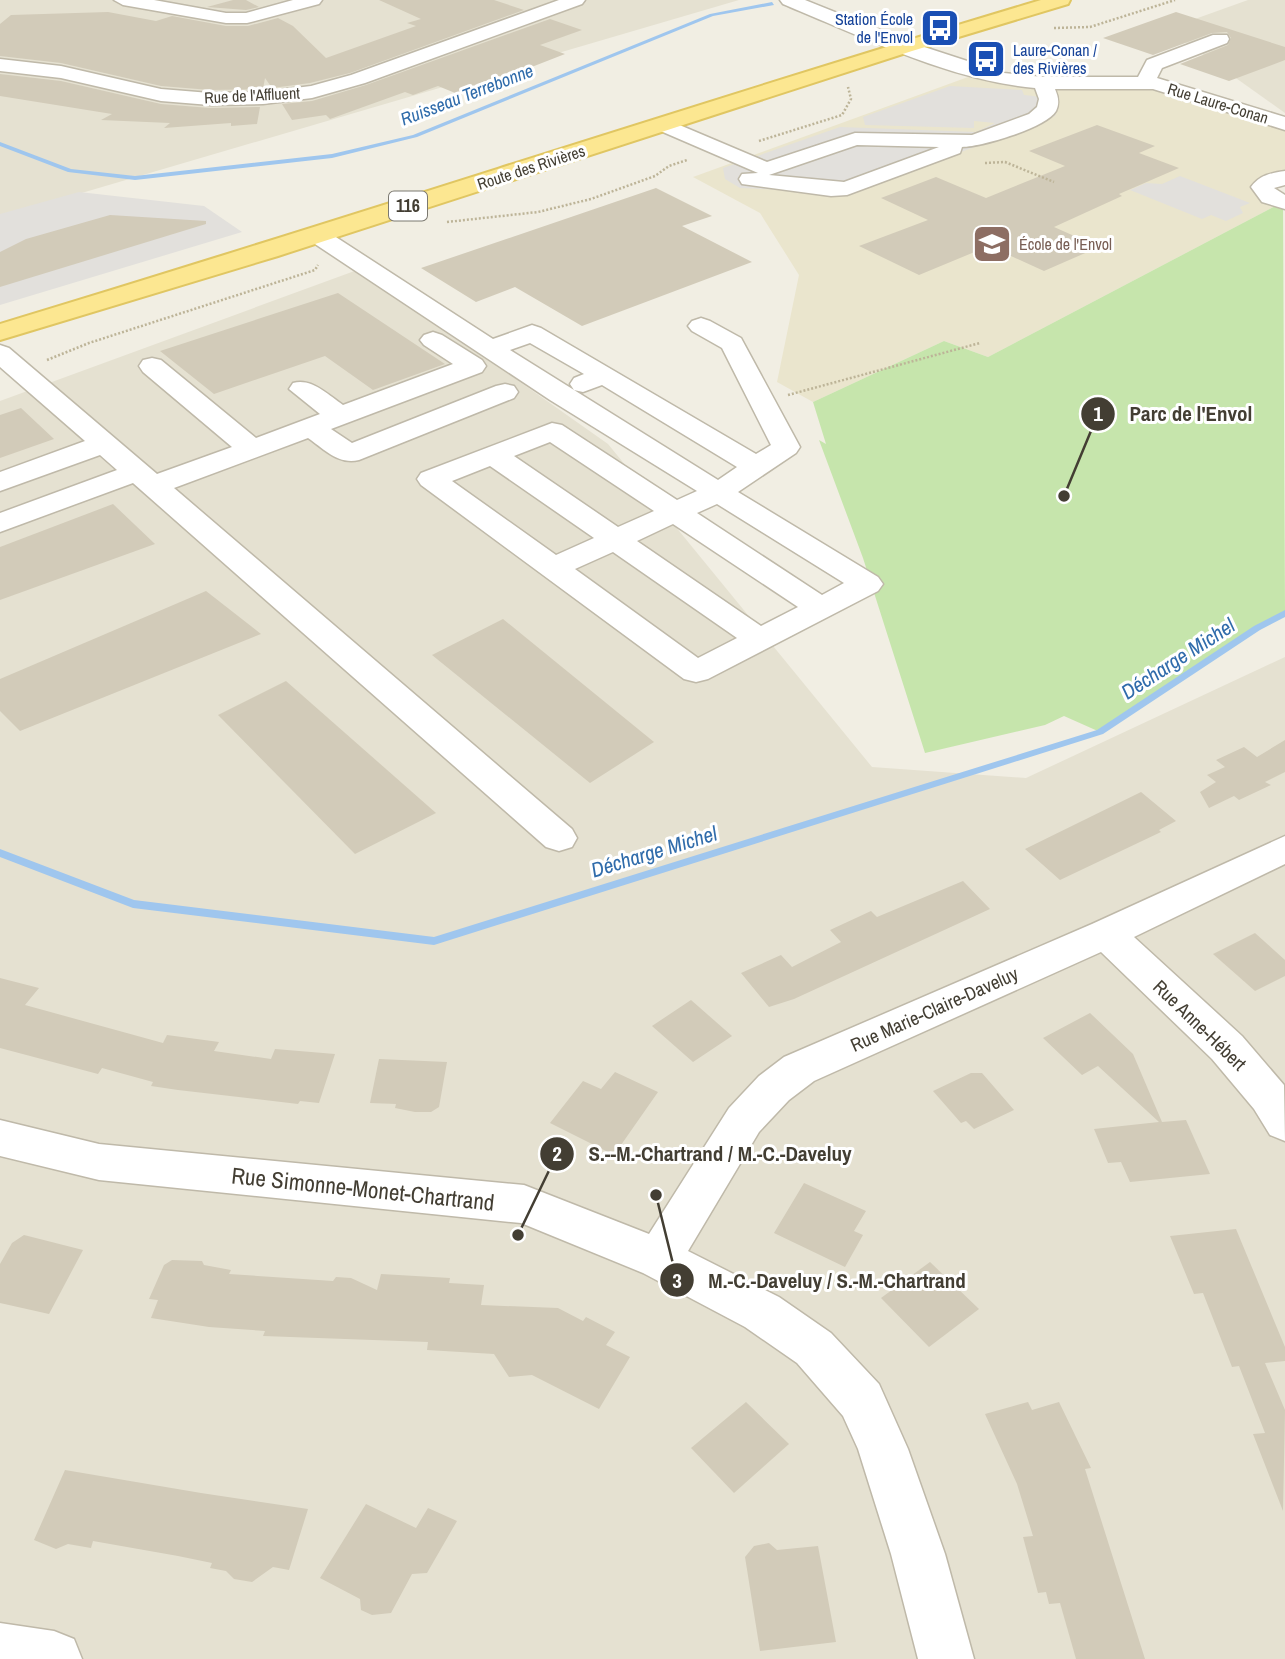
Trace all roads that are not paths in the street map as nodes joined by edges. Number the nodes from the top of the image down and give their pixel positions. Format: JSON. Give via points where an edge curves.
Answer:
{"nodes":[{"id":1,"x":124,"y":0,"type":"edge"},
{"id":2,"x":313,"y":0,"type":"edge"},
{"id":3,"x":789,"y":0,"type":"edge"},
{"id":4,"x":1061,"y":0,"type":"edge"},
{"id":5,"x":563,"y":2,"type":"edge"},
{"id":6,"x":1220,"y":39,"type":"dead end"},
{"id":7,"x":905,"y":47,"type":"junction"},
{"id":8,"x":0,"y":65,"type":"edge"},
{"id":9,"x":1043,"y":83,"type":"junction"},
{"id":10,"x":1145,"y":83,"type":"junction"},
{"id":11,"x":1285,"y":124,"type":"edge"},
{"id":12,"x":663,"y":125,"type":"junction"},
{"id":13,"x":974,"y":141,"type":"junction"},
{"id":14,"x":750,"y":163,"type":"junction"},
{"id":15,"x":1285,"y":178,"type":"edge"},
{"id":16,"x":1285,"y":202,"type":"edge"},
{"id":17,"x":329,"y":244,"type":"junction"},
{"id":18,"x":387,"y":282,"type":"junction"},
{"id":19,"x":701,"y":326,"type":"dead end"},
{"id":20,"x":0,"y":332,"type":"edge"},
{"id":21,"x":490,"y":349,"type":"junction"},
{"id":22,"x":0,"y":354,"type":"edge"},
{"id":23,"x":152,"y":366,"type":"dead end"},
{"id":24,"x":604,"y":375,"type":"junction"},
{"id":25,"x":302,"y":389,"type":"dead end"},
{"id":26,"x":505,"y":392,"type":"dead end"},
{"id":27,"x":559,"y":394,"type":"junction"},
{"id":28,"x":340,"y":416,"type":"junction"},
{"id":29,"x":311,"y":427,"type":"junction"},
{"id":30,"x":104,"y":444,"type":"junction"},
{"id":31,"x":252,"y":449,"type":"junction"},
{"id":32,"x":492,"y":454,"type":"junction"},
{"id":33,"x":756,"y":466,"type":"junction"},
{"id":34,"x":145,"y":479,"type":"junction"},
{"id":35,"x":0,"y":482,"type":"edge"},
{"id":36,"x":719,"y":492,"type":"junction"},
{"id":37,"x":675,"y":511,"type":"junction"},
{"id":38,"x":0,"y":523,"type":"edge"},
{"id":39,"x":614,"y":539,"type":"junction"},
{"id":40,"x":553,"y":568,"type":"junction"},
{"id":41,"x":820,"y":607,"type":"junction"},
{"id":42,"x":759,"y":639,"type":"junction"},
{"id":43,"x":559,"y":838,"type":"dead end"},
{"id":44,"x":1285,"y":849,"type":"edge"},
{"id":45,"x":1106,"y":934,"type":"junction"},
{"id":46,"x":1285,"y":1123,"type":"edge"},
{"id":47,"x":0,"y":1138,"type":"edge"},
{"id":48,"x":659,"y":1259,"type":"junction"},
{"id":49,"x":0,"y":1651,"type":"edge"},
{"id":50,"x":54,"y":1659,"type":"edge"},
{"id":51,"x":946,"y":1659,"type":"edge"}],
"edges":[{"from":1,"to":2,"type":"street","via":[[226,18],[247,18]]},
{"from":3,"to":7,"type":"street","name":"Rue Laure-Conan"},
{"from":4,"to":7,"type":"main road","name":"Route des Rivières","number":"116"},
{"from":5,"to":8,"type":"street","name":"Rue de l'Affluent","via":[[358,79],[313,92],[263,98],[161,95],[61,72]]},
{"from":6,"to":10,"type":"street","via":[[1154,64]]},
{"from":7,"to":9,"type":"street","name":"Rue Laure-Conan","via":[[979,73]]},
{"from":7,"to":12,"type":"main road","name":"Route des Rivières","number":"116"},
{"from":9,"to":10,"type":"street","name":"Rue Laure-Conan"},
{"from":9,"to":13,"type":"street","via":[[1047,109],[1036,118]]},
{"from":10,"to":11,"type":"street","name":"Rue Laure-Conan","via":[[1179,89]]},
{"from":12,"to":14,"type":"street"},
{"from":12,"to":17,"type":"main road","name":"Route des Rivières","number":"116"},
{"from":13,"to":14,"type":"street","via":[[856,139],[766,169]]},
{"from":13,"to":14,"type":"street","via":[[848,188],[754,181],[747,177]]},
{"from":15,"to":16,"type":"street","via":[[1262,187],[1270,197]]},
{"from":17,"to":18,"type":"street"},
{"from":17,"to":20,"type":"main road","name":"Route des Rivières","number":"116"},
{"from":18,"to":21,"type":"street"},
{"from":18,"to":28,"type":"street","via":[[375,301],[472,366]]},
{"from":19,"to":33,"type":"street","via":[[732,343],[786,447]]},
{"from":21,"to":24,"type":"street","via":[[532,333]]},
{"from":21,"to":27,"type":"street"},
{"from":22,"to":30,"type":"street"},
{"from":23,"to":31,"type":"street"},
{"from":24,"to":27,"type":"street"},
{"from":24,"to":33,"type":"street"},
{"from":25,"to":28,"type":"street"},
{"from":26,"to":29,"type":"street","via":[[349,454]]},
{"from":27,"to":36,"type":"street"},
{"from":28,"to":29,"type":"street"},
{"from":29,"to":31,"type":"street"},
{"from":30,"to":34,"type":"street"},
{"from":30,"to":35,"type":"street"},
{"from":31,"to":34,"type":"street"},
{"from":32,"to":37,"type":"street","via":[[552,430]]},
{"from":32,"to":39,"type":"street"},
{"from":32,"to":40,"type":"street","via":[[431,479]]},
{"from":33,"to":36,"type":"street"},
{"from":34,"to":38,"type":"street"},
{"from":34,"to":43,"type":"street"},
{"from":36,"to":37,"type":"street"},
{"from":36,"to":41,"type":"street","via":[[867,584]]},
{"from":37,"to":39,"type":"street"},
{"from":37,"to":41,"type":"street"},
{"from":39,"to":40,"type":"street"},
{"from":39,"to":42,"type":"street"},
{"from":40,"to":42,"type":"street","via":[[696,672]]},
{"from":41,"to":42,"type":"street"},
{"from":44,"to":45,"type":"street","name":"Rue Marie-Claire-Daveluy"},
{"from":45,"to":46,"type":"street","name":"Rue Anne-Hébert","via":[[1238,1059],[1271,1097]]},
{"from":45,"to":48,"type":"street","name":"Rue Marie-Claire-Daveluy","via":[[799,1069],[744,1120]]},
{"from":47,"to":48,"type":"street","name":"Rue Simonne-Monet-Chartrand","via":[[99,1162],[524,1204]]},
{"from":48,"to":51,"type":"street","name":"Rue Simonne-Monet-Chartrand","via":[[783,1326],[814,1348],[861,1400],[888,1462]]},
{"from":49,"to":50,"type":"street"}]}
